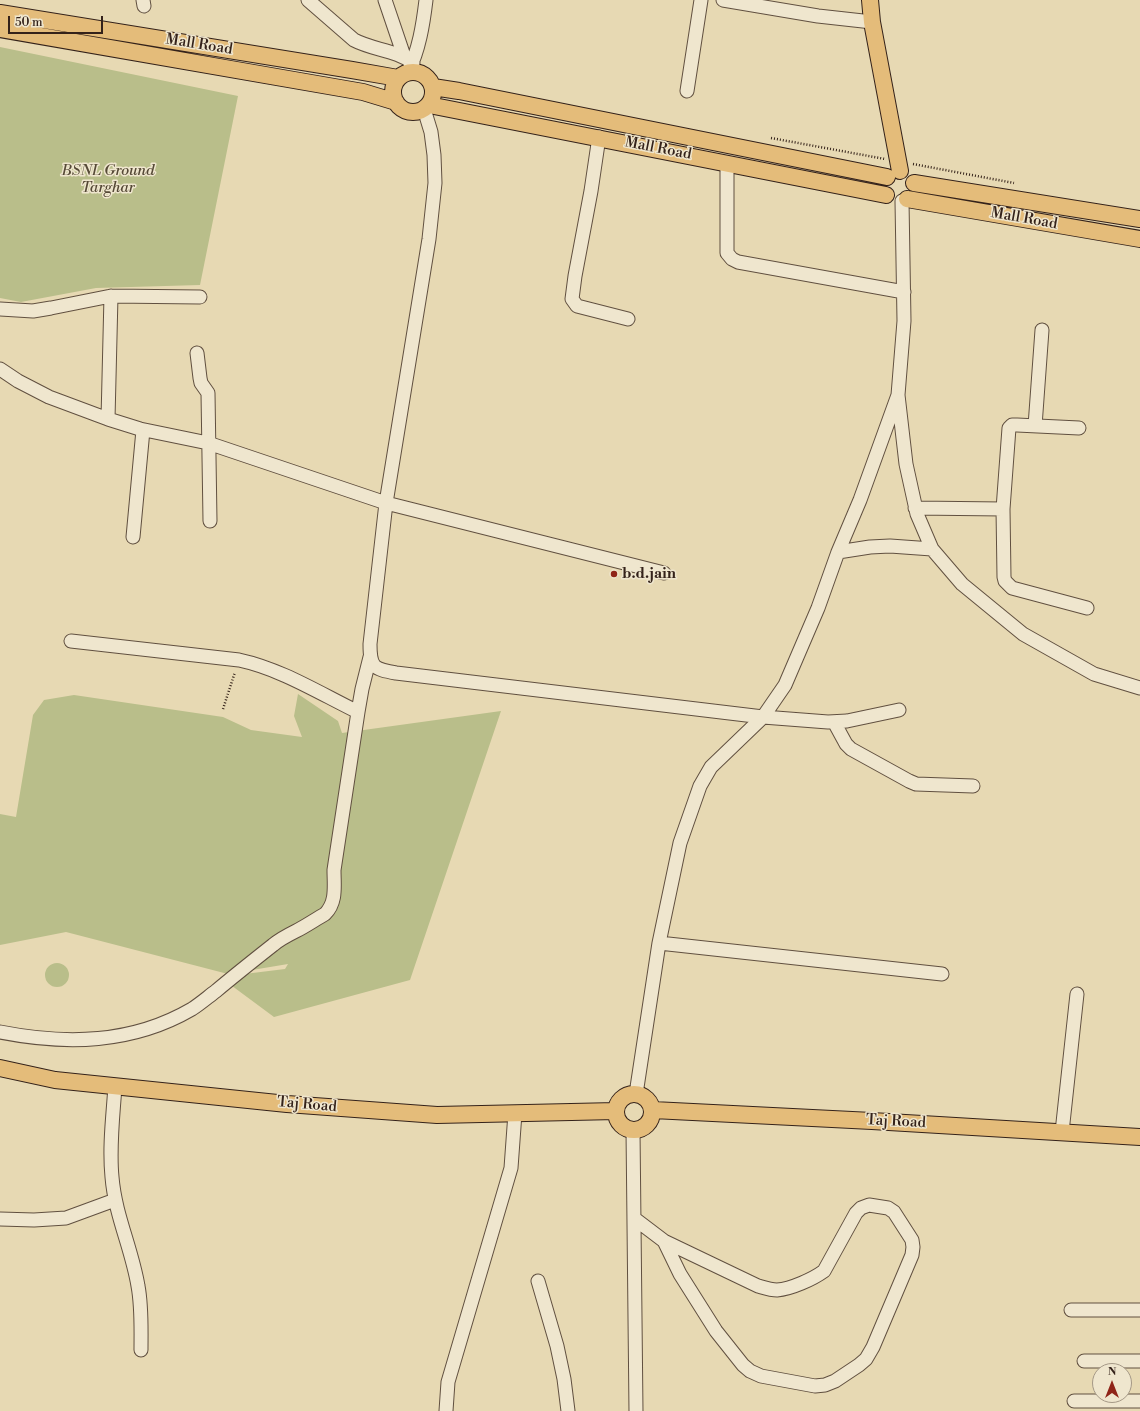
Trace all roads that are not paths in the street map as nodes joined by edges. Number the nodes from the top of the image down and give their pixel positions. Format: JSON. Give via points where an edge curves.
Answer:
{"nodes":[{"id":1,"x":308,"y":0,"type":"edge"},
{"id":2,"x":385,"y":0,"type":"edge"},
{"id":3,"x":426,"y":0,"type":"edge"},
{"id":4,"x":701,"y":0,"type":"edge"},
{"id":5,"x":723,"y":0,"type":"edge"},
{"id":6,"x":870,"y":0,"type":"edge"},
{"id":7,"x":0,"y":14,"type":"edge"},
{"id":8,"x":872,"y":22,"type":"junction"},
{"id":9,"x":0,"y":29,"type":"edge"},
{"id":10,"x":406,"y":68,"type":"junction"},
{"id":11,"x":433,"y":87,"type":"junction"},
{"id":12,"x":687,"y":91,"type":"dead end"},
{"id":13,"x":396,"y":102,"type":"junction"},
{"id":14,"x":427,"y":107,"type":"junction"},
{"id":15,"x":600,"y":138,"type":"junction"},
{"id":16,"x":727,"y":163,"type":"junction"},
{"id":17,"x":895,"y":170,"type":"junction"},
{"id":18,"x":914,"y":183,"type":"junction"},
{"id":19,"x":886,"y":195,"type":"junction"},
{"id":20,"x":905,"y":200,"type":"junction"},
{"id":21,"x":1140,"y":219,"type":"edge"},
{"id":22,"x":1140,"y":239,"type":"edge"},
{"id":23,"x":904,"y":292,"type":"junction"},
{"id":24,"x":111,"y":296,"type":"junction"},
{"id":25,"x":200,"y":297,"type":"dead end"},
{"id":26,"x":0,"y":309,"type":"edge"},
{"id":27,"x":628,"y":319,"type":"dead end"},
{"id":28,"x":1042,"y":330,"type":"dead end"},
{"id":29,"x":198,"y":352,"type":"dead end"},
{"id":30,"x":0,"y":369,"type":"edge"},
{"id":31,"x":898,"y":395,"type":"junction"},
{"id":32,"x":108,"y":419,"type":"junction"},
{"id":33,"x":1035,"y":426,"type":"junction"},
{"id":34,"x":1078,"y":428,"type":"dead end"},
{"id":35,"x":143,"y":430,"type":"junction"},
{"id":36,"x":208,"y":443,"type":"junction"},
{"id":37,"x":386,"y":502,"type":"junction"},
{"id":38,"x":916,"y":508,"type":"junction"},
{"id":39,"x":1003,"y":510,"type":"junction"},
{"id":40,"x":210,"y":521,"type":"dead end"},
{"id":41,"x":132,"y":537,"type":"dead end"},
{"id":42,"x":932,"y":549,"type":"junction"},
{"id":43,"x":838,"y":552,"type":"junction"},
{"id":44,"x":664,"y":573,"type":"dead end"},
{"id":45,"x":1087,"y":608,"type":"dead end"},
{"id":46,"x":71,"y":641,"type":"dead end"},
{"id":47,"x":370,"y":657,"type":"junction"},
{"id":48,"x":1140,"y":688,"type":"edge"},
{"id":49,"x":899,"y":710,"type":"dead end"},
{"id":50,"x":358,"y":712,"type":"junction"},
{"id":51,"x":763,"y":717,"type":"junction"},
{"id":52,"x":834,"y":722,"type":"junction"},
{"id":53,"x":973,"y":786,"type":"dead end"},
{"id":54,"x":659,"y":943,"type":"junction"},
{"id":55,"x":942,"y":974,"type":"dead end"},
{"id":56,"x":1077,"y":994,"type":"dead end"},
{"id":57,"x":0,"y":1032,"type":"edge"},
{"id":58,"x":0,"y":1068,"type":"edge"},
{"id":59,"x":115,"y":1086,"type":"junction"},
{"id":60,"x":636,"y":1094,"type":"junction"},
{"id":61,"x":652,"y":1110,"type":"junction"},
{"id":62,"x":616,"y":1111,"type":"junction"},
{"id":63,"x":515,"y":1113,"type":"junction"},
{"id":64,"x":633,"y":1130,"type":"junction"},
{"id":65,"x":1062,"y":1132,"type":"junction"},
{"id":66,"x":1140,"y":1137,"type":"edge"},
{"id":67,"x":115,"y":1200,"type":"junction"},
{"id":68,"x":0,"y":1219,"type":"edge"},
{"id":69,"x":635,"y":1219,"type":"junction"},
{"id":70,"x":664,"y":1241,"type":"junction"},
{"id":71,"x":538,"y":1281,"type":"dead end"},
{"id":72,"x":1071,"y":1310,"type":"dead end"},
{"id":73,"x":1140,"y":1310,"type":"edge"},
{"id":74,"x":141,"y":1350,"type":"dead end"},
{"id":75,"x":1084,"y":1360,"type":"dead end"},
{"id":76,"x":1140,"y":1360,"type":"edge"},
{"id":77,"x":1074,"y":1401,"type":"dead end"},
{"id":78,"x":1140,"y":1401,"type":"edge"},
{"id":79,"x":446,"y":1411,"type":"edge"},
{"id":80,"x":568,"y":1411,"type":"edge"},
{"id":81,"x":636,"y":1411,"type":"edge"}],
"edges":[{"from":1,"to":10,"type":"street","via":[[354,40]]},
{"from":2,"to":10,"type":"street"},
{"from":3,"to":10,"type":"street","via":[[421,37]]},
{"from":4,"to":12,"type":"street"},
{"from":5,"to":8,"type":"street"},
{"from":6,"to":8,"type":"main road"},
{"from":7,"to":10,"type":"main road","name":"Mall Road","via":[[352,70]]},
{"from":8,"to":17,"type":"main road"},
{"from":9,"to":13,"type":"main road","name":"Mall Road","via":[[363,92]]},
{"from":10,"to":11,"type":"main road","via":[[421,73]]},
{"from":10,"to":13,"type":"main road","via":[[393,90]]},
{"from":11,"to":14,"type":"main road","via":[[433,96]]},
{"from":11,"to":17,"type":"main road","name":"Mall Road"},
{"from":13,"to":14,"type":"main road","via":[[406,110],[418,111]]},
{"from":14,"to":15,"type":"main road","name":"Mall Road"},
{"from":14,"to":37,"type":"street","via":[[435,183],[429,239]]},
{"from":15,"to":16,"type":"main road","name":"Mall Road"},
{"from":15,"to":27,"type":"street","via":[[572,299],[577,306]]},
{"from":16,"to":19,"type":"main road","name":"Mall Road"},
{"from":16,"to":23,"type":"street","via":[[727,253],[732,259]]},
{"from":17,"to":18,"type":"main road","via":[[910,176]]},
{"from":17,"to":19,"type":"main road","via":[[884,181]]},
{"from":18,"to":20,"type":"main road","via":[[913,191]]},
{"from":18,"to":21,"type":"main road","name":"Mall Road"},
{"from":19,"to":20,"type":"main road","via":[[896,201]]},
{"from":20,"to":22,"type":"main road","name":"Mall Road"},
{"from":20,"to":23,"type":"street"},
{"from":23,"to":31,"type":"street"},
{"from":24,"to":25,"type":"street"},
{"from":24,"to":26,"type":"street","via":[[51,308]]},
{"from":24,"to":32,"type":"street"},
{"from":28,"to":33,"type":"street"},
{"from":29,"to":36,"type":"street","via":[[201,383],[208,393]]},
{"from":30,"to":32,"type":"street","via":[[49,397]]},
{"from":31,"to":38,"type":"street","via":[[906,464]]},
{"from":31,"to":43,"type":"street"},
{"from":32,"to":35,"type":"street"},
{"from":33,"to":34,"type":"street"},
{"from":33,"to":39,"type":"street","via":[[1012,425],[1009,428]]},
{"from":35,"to":36,"type":"street"},
{"from":35,"to":41,"type":"street"},
{"from":36,"to":37,"type":"street"},
{"from":36,"to":40,"type":"street"},
{"from":37,"to":44,"type":"street"},
{"from":37,"to":47,"type":"street"},
{"from":38,"to":39,"type":"street"},
{"from":38,"to":42,"type":"street"},
{"from":39,"to":45,"type":"street","via":[[1006,581],[1012,588]]},
{"from":42,"to":43,"type":"street","via":[[890,546]]},
{"from":42,"to":48,"type":"street","via":[[962,584],[1023,634],[1094,674]]},
{"from":43,"to":51,"type":"street","via":[[818,608],[785,685]]},
{"from":46,"to":50,"type":"street","via":[[256,664]]},
{"from":47,"to":50,"type":"street"},
{"from":47,"to":51,"type":"street","via":[[377,669],[396,673]]},
{"from":49,"to":52,"type":"street"},
{"from":50,"to":57,"type":"street","via":[[334,870],[333,903],[325,914],[274,944],[194,1008],[174,1019],[146,1029],[84,1040],[55,1040]]},
{"from":51,"to":52,"type":"street"},
{"from":51,"to":54,"type":"street","via":[[711,767],[700,786],[680,843]]},
{"from":52,"to":53,"type":"street","via":[[851,749],[909,782]]},
{"from":54,"to":55,"type":"street"},
{"from":54,"to":60,"type":"street"},
{"from":56,"to":65,"type":"street"},
{"from":58,"to":59,"type":"main road","name":"Taj Road","via":[[55,1080]]},
{"from":59,"to":63,"type":"main road","name":"Taj Road","via":[[287,1104],[437,1115]]},
{"from":59,"to":67,"type":"street","via":[[111,1159]]},
{"from":60,"to":61,"type":"main road","via":[[646,1098]]},
{"from":60,"to":62,"type":"main road","via":[[625,1096]]},
{"from":61,"to":64,"type":"main road","via":[[647,1125]]},
{"from":61,"to":65,"type":"main road","name":"Taj Road"},
{"from":62,"to":63,"type":"main road","name":"Taj Road"},
{"from":62,"to":64,"type":"main road","via":[[622,1126]]},
{"from":63,"to":79,"type":"street","via":[[511,1168],[449,1376]]},
{"from":64,"to":69,"type":"street"},
{"from":65,"to":66,"type":"main road","name":"Taj Road"},
{"from":67,"to":68,"type":"street","via":[[66,1218]]},
{"from":67,"to":74,"type":"street","via":[[138,1286]]},
{"from":69,"to":70,"type":"street"},
{"from":69,"to":81,"type":"street"},
{"from":70,"to":70,"type":"street","via":[[758,1286],[777,1290],[824,1272],[856,1213],[869,1205],[888,1208],[894,1212],[912,1240],[913,1247],[912,1255],[866,1359],[835,1381],[815,1386],[761,1376],[743,1365],[721,1339],[689,1290]]},
{"from":71,"to":80,"type":"street","via":[[557,1346]]},
{"from":72,"to":73,"type":"street"},
{"from":75,"to":76,"type":"street"},
{"from":77,"to":78,"type":"street"}]}
